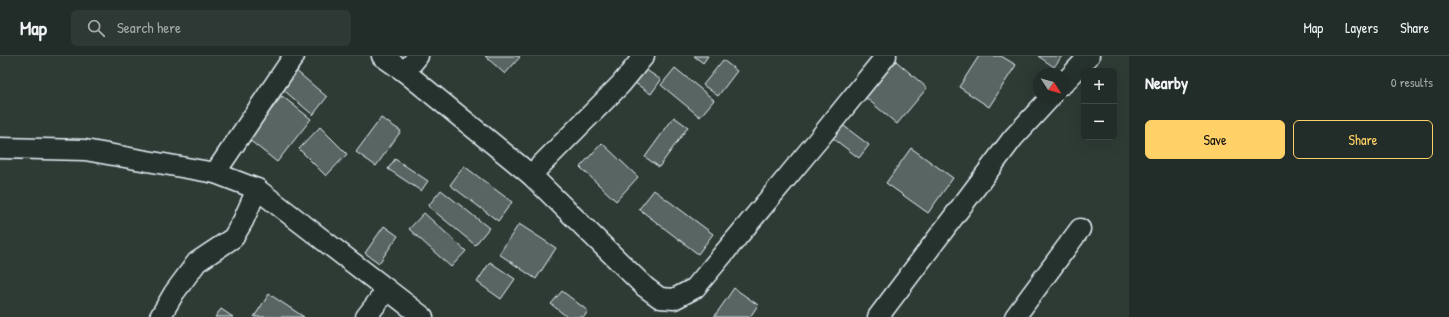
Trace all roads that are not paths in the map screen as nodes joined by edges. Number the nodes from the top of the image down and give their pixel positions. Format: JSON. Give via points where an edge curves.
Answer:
{"nodes":[{"id":1,"x":294,"y":56,"type":"edge"},
{"id":2,"x":382,"y":56,"type":"edge"},
{"id":3,"x":418,"y":56,"type":"edge"},
{"id":4,"x":644,"y":56,"type":"edge"},
{"id":5,"x":886,"y":56,"type":"edge"},
{"id":6,"x":1089,"y":56,"type":"edge"},
{"id":7,"x":405,"y":72,"type":"junction"},
{"id":8,"x":1069,"y":78,"type":"edge"},
{"id":9,"x":1044,"y":104,"type":"edge"},
{"id":10,"x":0,"y":148,"type":"edge"},
{"id":11,"x":215,"y":172,"type":"junction"},
{"id":12,"x":531,"y":175,"type":"junction"},
{"id":13,"x":257,"y":188,"type":"junction"},
{"id":14,"x":1080,"y":229,"type":"dead end"},
{"id":15,"x":387,"y":290,"type":"junction"},
{"id":16,"x":160,"y":317,"type":"edge"},
{"id":17,"x":366,"y":317,"type":"edge"},
{"id":18,"x":423,"y":317,"type":"edge"},
{"id":19,"x":878,"y":317,"type":"edge"},
{"id":20,"x":1015,"y":317,"type":"edge"}],
"edges":[{"from":1,"to":11,"type":"street"},
{"from":2,"to":7,"type":"street"},
{"from":3,"to":7,"type":"street"},
{"from":4,"to":12,"type":"street","via":[[621,84]]},
{"from":5,"to":12,"type":"street","via":[[696,288],[674,299],[660,298],[645,287]]},
{"from":6,"to":8,"type":"street"},
{"from":7,"to":12,"type":"street"},
{"from":9,"to":19,"type":"street","via":[[1013,138]]},
{"from":10,"to":11,"type":"street","via":[[85,150]]},
{"from":11,"to":13,"type":"street"},
{"from":13,"to":15,"type":"street"},
{"from":13,"to":16,"type":"street","via":[[243,221],[232,238],[197,262],[174,292]]},
{"from":14,"to":20,"type":"street"},
{"from":15,"to":17,"type":"street"},
{"from":15,"to":18,"type":"street"}]}
